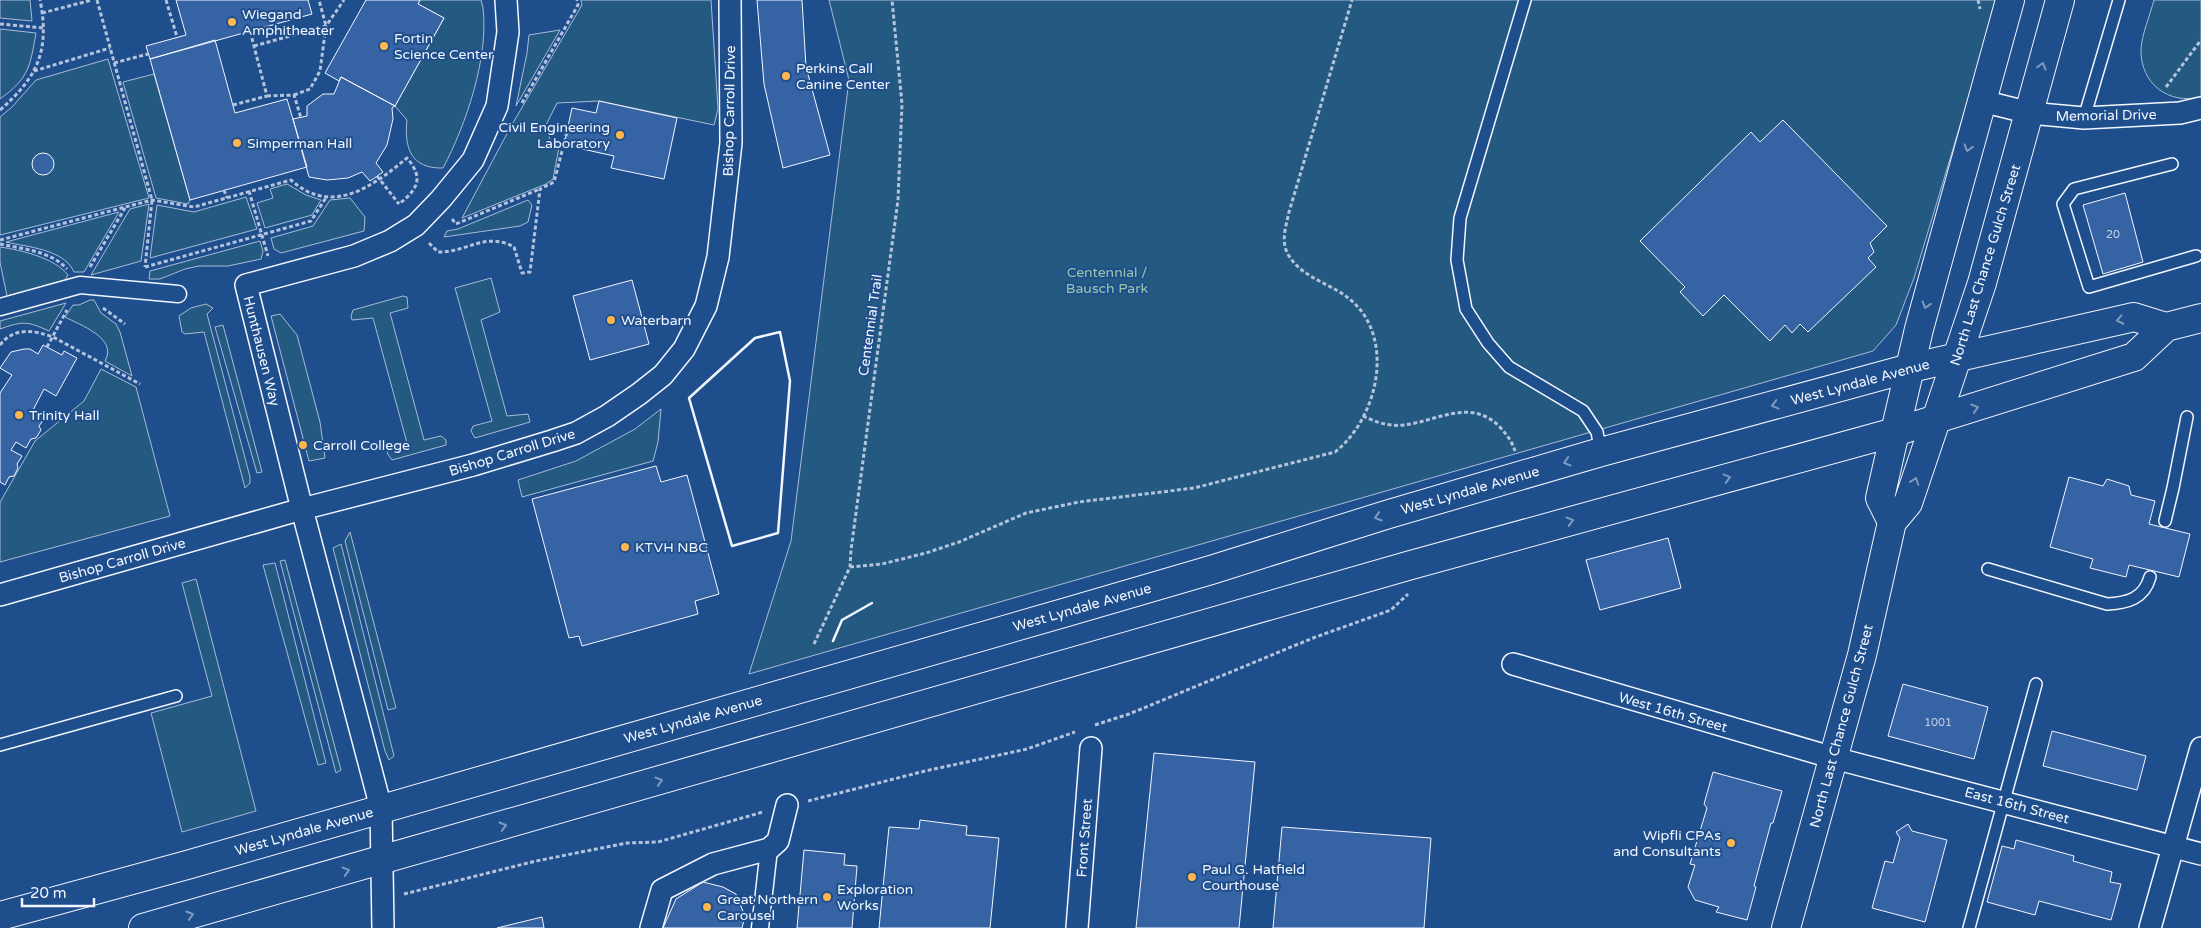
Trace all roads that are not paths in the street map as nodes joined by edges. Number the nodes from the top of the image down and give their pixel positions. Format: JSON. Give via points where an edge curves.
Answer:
{"nodes":[{"id":1,"x":506,"y":0,"type":"edge"},
{"id":2,"x":730,"y":0,"type":"edge"},
{"id":3,"x":1525,"y":0,"type":"edge"},
{"id":4,"x":2010,"y":0,"type":"edge"},
{"id":5,"x":2060,"y":0,"type":"edge"},
{"id":6,"x":2119,"y":0,"type":"edge"},
{"id":7,"x":1982,"y":102,"type":"junction"},
{"id":8,"x":2201,"y":108,"type":"edge"},
{"id":9,"x":2030,"y":113,"type":"junction"},
{"id":10,"x":2084,"y":118,"type":"junction"},
{"id":11,"x":2172,"y":164,"type":"dead end"},
{"id":12,"x":2196,"y":256,"type":"dead end"},
{"id":13,"x":178,"y":294,"type":"dead end"},
{"id":14,"x":0,"y":307,"type":"edge"},
{"id":15,"x":2201,"y":318,"type":"edge"},
{"id":16,"x":2166,"y":327,"type":"junction"},
{"id":17,"x":1958,"y":356,"type":"junction"},
{"id":18,"x":1910,"y":368,"type":"junction"},
{"id":19,"x":2187,"y":417,"type":"dead end"},
{"id":20,"x":1936,"y":420,"type":"junction"},
{"id":21,"x":1895,"y":432,"type":"junction"},
{"id":22,"x":1601,"y":452,"type":"junction"},
{"id":23,"x":302,"y":510,"type":"junction"},
{"id":24,"x":2165,"y":521,"type":"dead end"},
{"id":25,"x":1892,"y":522,"type":"junction"},
{"id":26,"x":1988,"y":569,"type":"dead end"},
{"id":27,"x":2150,"y":577,"type":"dead end"},
{"id":28,"x":0,"y":595,"type":"edge"},
{"id":29,"x":1513,"y":664,"type":"dead end"},
{"id":30,"x":2036,"y":684,"type":"dead end"},
{"id":31,"x":176,"y":696,"type":"dead end"},
{"id":32,"x":1087,"y":739,"type":"road end"},
{"id":33,"x":0,"y":745,"type":"edge"},
{"id":34,"x":2201,"y":748,"type":"edge"},
{"id":35,"x":1834,"y":758,"type":"junction"},
{"id":36,"x":2004,"y":802,"type":"junction"},
{"id":37,"x":787,"y":805,"type":"road end"},
{"id":38,"x":380,"y":808,"type":"junction"},
{"id":39,"x":2173,"y":846,"type":"junction"},
{"id":40,"x":769,"y":849,"type":"junction"},
{"id":41,"x":2201,"y":854,"type":"edge"},
{"id":42,"x":381,"y":861,"type":"junction"},
{"id":43,"x":0,"y":916,"type":"edge"},
{"id":44,"x":148,"y":927,"type":"edge"},
{"id":45,"x":383,"y":928,"type":"edge"},
{"id":46,"x":651,"y":928,"type":"edge"},
{"id":47,"x":760,"y":928,"type":"edge"},
{"id":48,"x":1077,"y":928,"type":"edge"},
{"id":49,"x":1786,"y":928,"type":"edge"},
{"id":50,"x":1969,"y":928,"type":"edge"},
{"id":51,"x":2150,"y":928,"type":"edge"}],
"edges":[{"from":1,"to":23,"type":"street","name":"Hunthausen Way","via":[[508,32],[498,106],[473,160],[441,199],[416,225],[390,241],[354,256],[246,285]]},
{"from":2,"to":23,"type":"street","name":"Bishop Carroll Drive","via":[[731,143],[718,257],[706,306],[684,349],[663,375],[607,416],[576,433],[473,465]]},
{"from":3,"to":22,"type":"lane","via":[[1460,218],[1457,260],[1466,309],[1488,343],[1509,367],[1583,412],[1598,432]]},
{"from":4,"to":7,"type":"main road"},
{"from":9,"to":5,"type":"main road","name":"North Last Chance Gulch Street","one_way":true},
{"from":6,"to":10,"type":"lane"},
{"from":7,"to":9,"type":"street","name":"Memorial Drive"},
{"from":7,"to":18,"type":"main road","one_way":true},
{"from":8,"to":10,"type":"street","name":"Memorial Drive","via":[[2180,113]]},
{"from":9,"to":10,"type":"street","name":"Memorial Drive"},
{"from":9,"to":17,"type":"main road","name":"North Last Chance Gulch Street"},
{"from":11,"to":12,"type":"lane","via":[[2074,189],[2063,204],[2089,287]]},
{"from":13,"to":14,"type":"street","via":[[80,285]]},
{"from":15,"to":16,"type":"main road"},
{"from":16,"to":17,"type":"main road","name":"West Lyndale Avenue","one_way":true,"via":[[2134,317]]},
{"from":20,"to":16,"type":"main road","one_way":true,"via":[[2134,358]]},
{"from":17,"to":18,"type":"main road","name":"West Lyndale Avenue"},
{"from":17,"to":20,"type":"main road","name":"North Last Chance Gulch Street"},
{"from":18,"to":21,"type":"main road"},
{"from":18,"to":22,"type":"main road","name":"West Lyndale Avenue","one_way":true},
{"from":19,"to":24,"type":"lane"},
{"from":20,"to":21,"type":"main road"},
{"from":25,"to":20,"type":"main road","name":"North Last Chance Gulch Street","one_way":true,"via":[[1908,503]]},
{"from":21,"to":25,"type":"main road","via":[[1880,498]]},
{"from":42,"to":21,"type":"main road","one_way":true,"via":[[1411,565]]},
{"from":22,"to":38,"type":"main road","name":"West Lyndale Avenue","one_way":true,"via":[[1201,572]]},
{"from":23,"to":28,"type":"street","name":"Bishop Carroll Drive"},
{"from":23,"to":38,"type":"street","name":"Hunthausen Way"},
{"from":25,"to":35,"type":"main road","name":"North Last Chance Gulch Street","via":[[1862,655]]},
{"from":26,"to":27,"type":"lane","via":[[2107,604],[2127,603],[2141,595]]},
{"from":29,"to":35,"type":"street","name":"West 16th Street"},
{"from":30,"to":36,"type":"lane"},
{"from":31,"to":33,"type":"lane"},
{"from":32,"to":48,"type":"street","name":"Front Street"},
{"from":34,"to":39,"type":"street"},
{"from":35,"to":36,"type":"street","name":"East 16th Street"},
{"from":35,"to":49,"type":"main road","name":"North Last Chance Gulch Street"},
{"from":36,"to":39,"type":"street","name":"East 16th Street"},
{"from":36,"to":50,"type":"lane"},
{"from":37,"to":40,"type":"street","via":[[778,841]]},
{"from":38,"to":42,"type":"street","name":"Hunthausen Way"},
{"from":38,"to":43,"type":"main road","name":"West Lyndale Avenue"},
{"from":39,"to":41,"type":"street","name":"East 16th Street"},
{"from":39,"to":51,"type":"street"},
{"from":40,"to":46,"type":"street","via":[[713,864],[662,890]]},
{"from":40,"to":47,"type":"street"},
{"from":44,"to":42,"type":"main road","one_way":true},
{"from":42,"to":45,"type":"street","name":"Hunthausen Way"}]}
